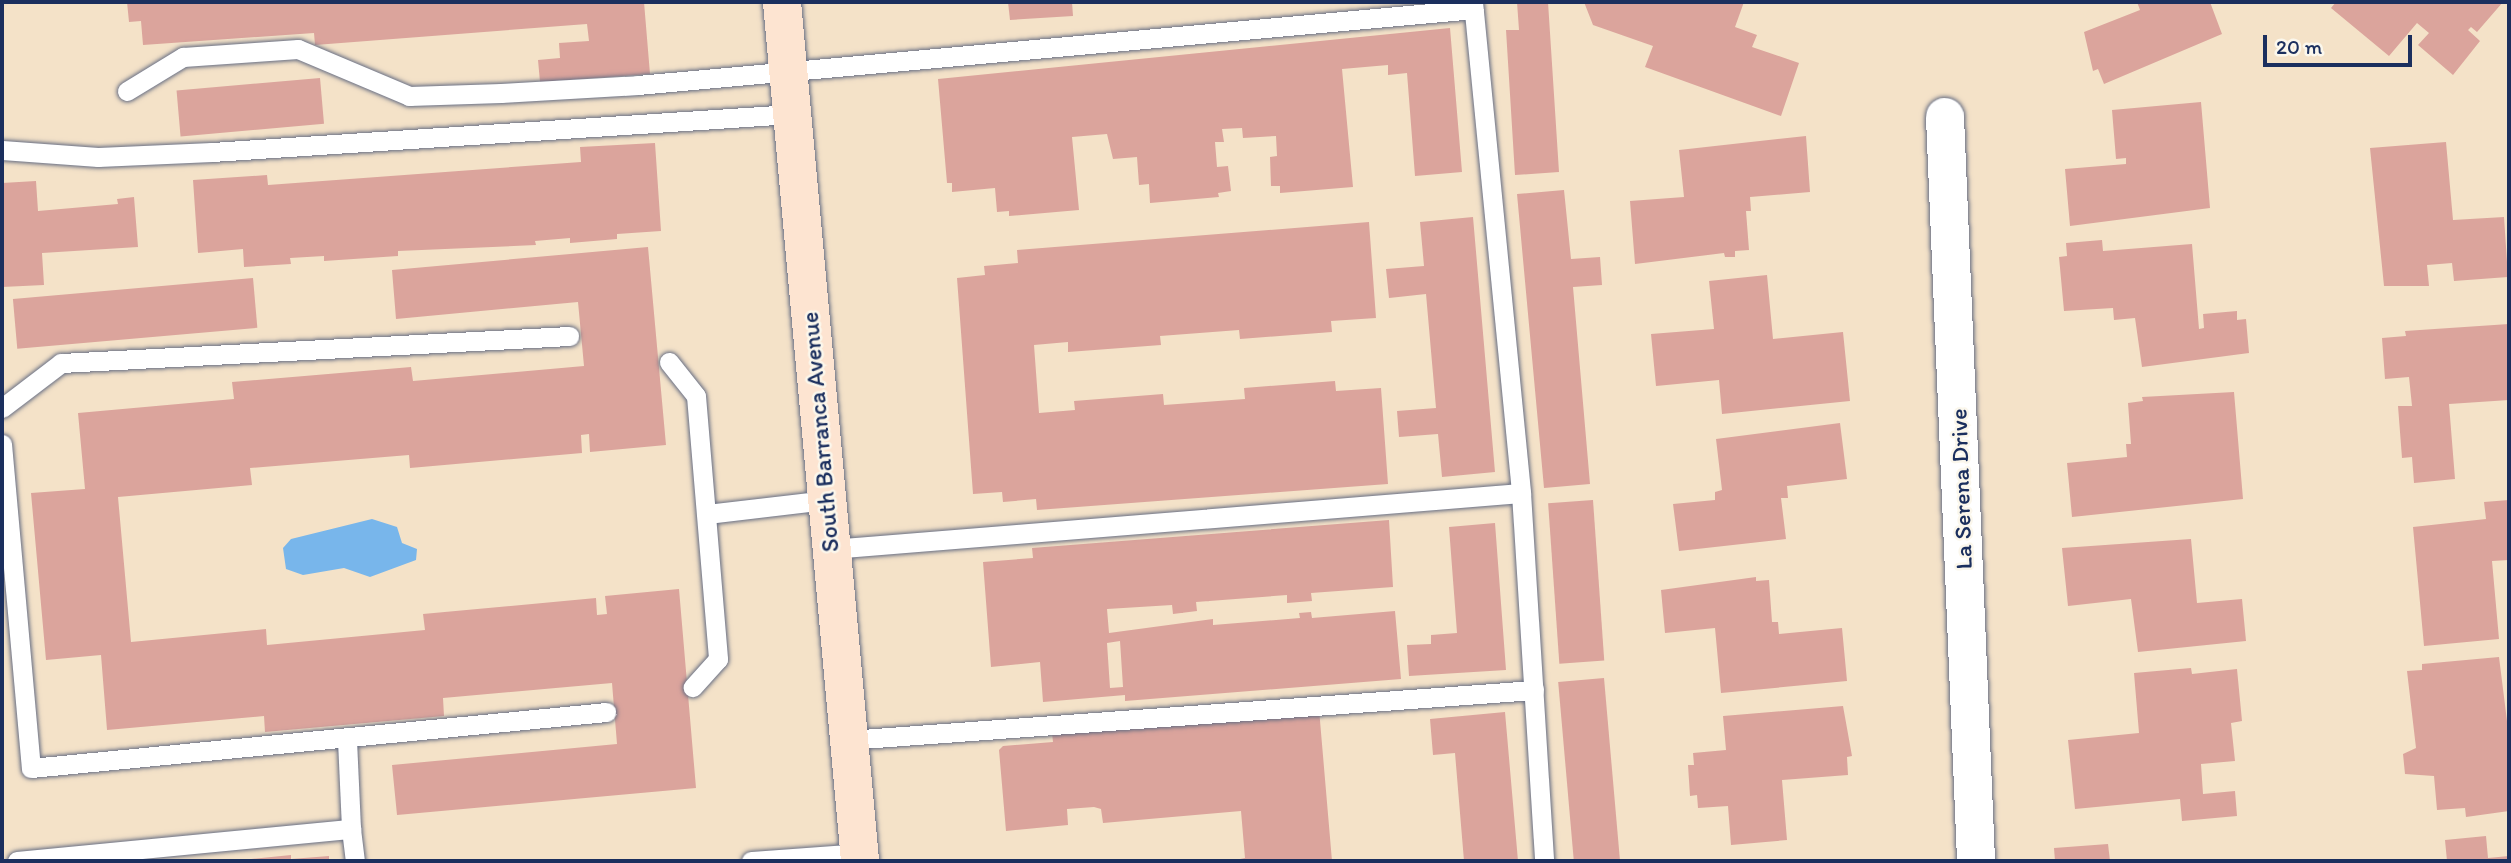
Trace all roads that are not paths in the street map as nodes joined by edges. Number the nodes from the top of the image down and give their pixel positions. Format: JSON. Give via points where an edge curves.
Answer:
{"nodes":[{"id":1,"x":782,"y":2,"type":"edge"},
{"id":2,"x":1474,"y":5,"type":"edge"},
{"id":3,"x":789,"y":72,"type":"junction"},
{"id":4,"x":127,"y":91,"type":"dead end"},
{"id":5,"x":792,"y":114,"type":"junction"},
{"id":6,"x":1945,"y":117,"type":"dead end"},
{"id":7,"x":2,"y":150,"type":"edge"},
{"id":8,"x":569,"y":336,"type":"dead end"},
{"id":9,"x":669,"y":362,"type":"dead end"},
{"id":10,"x":2,"y":408,"type":"edge"},
{"id":11,"x":2,"y":444,"type":"edge"},
{"id":12,"x":1521,"y":493,"type":"junction"},
{"id":13,"x":827,"y":500,"type":"junction"},
{"id":14,"x":707,"y":514,"type":"junction"},
{"id":15,"x":831,"y":549,"type":"junction"},
{"id":16,"x":693,"y":687,"type":"dead end"},
{"id":17,"x":1534,"y":690,"type":"junction"},
{"id":18,"x":606,"y":712,"type":"dead end"},
{"id":19,"x":347,"y":740,"type":"junction"},
{"id":20,"x":848,"y":740,"type":"junction"},
{"id":21,"x":351,"y":829,"type":"junction"},
{"id":22,"x":859,"y":857,"type":"edge"},
{"id":23,"x":16,"y":861,"type":"edge"},
{"id":24,"x":355,"y":861,"type":"edge"},
{"id":25,"x":751,"y":861,"type":"edge"},
{"id":26,"x":1545,"y":861,"type":"edge"},
{"id":27,"x":1976,"y":861,"type":"edge"}],
"edges":[{"from":1,"to":3,"type":"main road","name":"South Barranca Avenue"},
{"from":2,"to":3,"type":"lane"},
{"from":2,"to":12,"type":"lane"},
{"from":3,"to":4,"type":"lane","via":[[409,96],[298,49],[183,57]]},
{"from":3,"to":5,"type":"main road","name":"South Barranca Avenue"},
{"from":5,"to":7,"type":"lane","via":[[212,152],[99,157]]},
{"from":5,"to":13,"type":"main road","name":"South Barranca Avenue"},
{"from":6,"to":27,"type":"street","name":"La Serena Drive"},
{"from":8,"to":10,"type":"lane","via":[[61,363]]},
{"from":9,"to":14,"type":"lane","via":[[696,396]]},
{"from":11,"to":19,"type":"lane","via":[[31,768]]},
{"from":12,"to":15,"type":"lane"},
{"from":12,"to":17,"type":"lane"},
{"from":13,"to":14,"type":"lane"},
{"from":13,"to":15,"type":"main road","name":"South Barranca Avenue"},
{"from":14,"to":16,"type":"lane","via":[[718,659]]},
{"from":15,"to":20,"type":"main road","name":"South Barranca Avenue"},
{"from":17,"to":20,"type":"lane"},
{"from":17,"to":26,"type":"lane"},
{"from":18,"to":19,"type":"lane"},
{"from":19,"to":21,"type":"lane"},
{"from":20,"to":22,"type":"main road","name":"South Barranca Avenue"},
{"from":21,"to":23,"type":"lane"},
{"from":21,"to":24,"type":"lane"},
{"from":22,"to":25,"type":"lane"}]}
